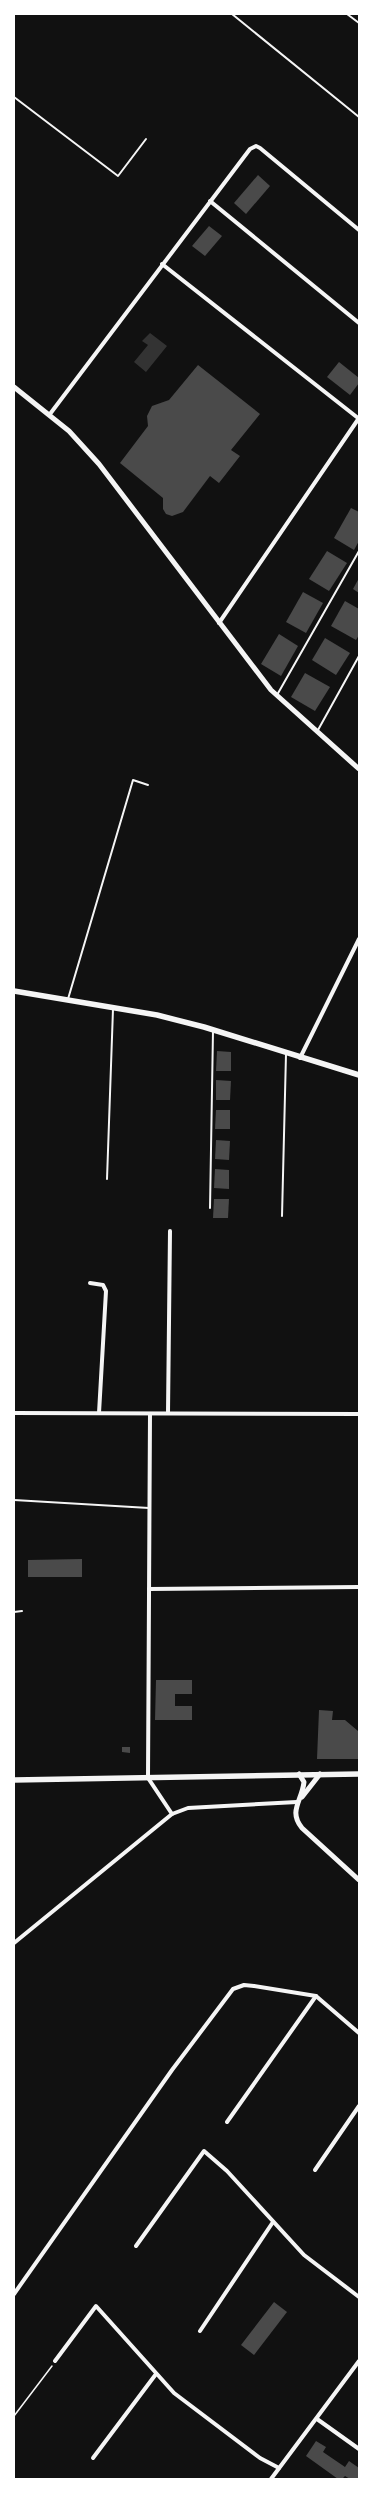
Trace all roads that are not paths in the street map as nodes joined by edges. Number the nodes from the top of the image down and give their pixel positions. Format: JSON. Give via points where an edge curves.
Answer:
{"nodes":[{"id":1,"x":232,"y":14,"type":"edge"},
{"id":2,"x":348,"y":14,"type":"edge"},
{"id":3,"x":359,"y":23,"type":"edge"},
{"id":4,"x":14,"y":97,"type":"edge"},
{"id":5,"x":359,"y":117,"type":"edge"},
{"id":6,"x":146,"y":139,"type":"dead end"},
{"id":7,"x":210,"y":201,"type":"junction"},
{"id":8,"x":359,"y":230,"type":"edge"},
{"id":9,"x":162,"y":264,"type":"junction"},
{"id":10,"x":359,"y":323,"type":"edge"},
{"id":11,"x":14,"y":387,"type":"edge"},
{"id":12,"x":50,"y":414,"type":"junction"},
{"id":13,"x":359,"y":418,"type":"edge"},
{"id":14,"x":359,"y":551,"type":"edge"},
{"id":15,"x":219,"y":623,"type":"junction"},
{"id":16,"x":359,"y":656,"type":"edge"},
{"id":17,"x":277,"y":696,"type":"junction"},
{"id":18,"x":318,"y":729,"type":"junction"},
{"id":19,"x":359,"y":769,"type":"edge"},
{"id":20,"x":148,"y":785,"type":"dead end"},
{"id":21,"x":359,"y":939,"type":"edge"},
{"id":22,"x":14,"y":991,"type":"edge"},
{"id":23,"x":68,"y":1000,"type":"junction"},
{"id":24,"x":113,"y":1008,"type":"junction"},
{"id":25,"x":213,"y":1030,"type":"junction"},
{"id":26,"x":286,"y":1054,"type":"junction"},
{"id":27,"x":300,"y":1058,"type":"junction"},
{"id":28,"x":359,"y":1075,"type":"edge"},
{"id":29,"x":108,"y":1179,"type":"dead end"},
{"id":30,"x":210,"y":1208,"type":"dead end"},
{"id":31,"x":282,"y":1216,"type":"dead end"},
{"id":32,"x":170,"y":1231,"type":"dead end"},
{"id":33,"x":90,"y":1283,"type":"dead end"},
{"id":34,"x":14,"y":1413,"type":"edge"},
{"id":35,"x":99,"y":1413,"type":"junction"},
{"id":36,"x":168,"y":1413,"type":"junction"},
{"id":37,"x":150,"y":1414,"type":"junction"},
{"id":38,"x":359,"y":1414,"type":"edge"},
{"id":39,"x":14,"y":1500,"type":"edge"},
{"id":40,"x":150,"y":1508,"type":"junction"},
{"id":41,"x":359,"y":1587,"type":"edge"},
{"id":42,"x":149,"y":1588,"type":"junction"},
{"id":43,"x":22,"y":1611,"type":"dead end"},
{"id":44,"x":14,"y":1612,"type":"edge"},
{"id":45,"x":299,"y":1774,"type":"junction"},
{"id":46,"x":320,"y":1774,"type":"junction"},
{"id":47,"x":359,"y":1774,"type":"edge"},
{"id":48,"x":148,"y":1778,"type":"junction"},
{"id":49,"x":14,"y":1780,"type":"edge"},
{"id":50,"x":297,"y":1802,"type":"junction"},
{"id":51,"x":172,"y":1814,"type":"junction"},
{"id":52,"x":359,"y":1880,"type":"edge"},
{"id":53,"x":14,"y":1943,"type":"edge"},
{"id":54,"x":316,"y":1996,"type":"junction"},
{"id":55,"x":359,"y":2033,"type":"edge"},
{"id":56,"x":359,"y":2106,"type":"edge"},
{"id":57,"x":227,"y":2122,"type":"dead end"},
{"id":58,"x":315,"y":2170,"type":"dead end"},
{"id":59,"x":273,"y":2222,"type":"junction"},
{"id":60,"x":136,"y":2246,"type":"dead end"},
{"id":61,"x":14,"y":2294,"type":"edge"},
{"id":62,"x":359,"y":2297,"type":"edge"},
{"id":63,"x":200,"y":2331,"type":"dead end"},
{"id":64,"x":55,"y":2361,"type":"road end"},
{"id":65,"x":359,"y":2361,"type":"edge"},
{"id":66,"x":357,"y":2367,"type":"edge"},
{"id":67,"x":156,"y":2374,"type":"junction"},
{"id":68,"x":317,"y":2419,"type":"junction"},
{"id":69,"x":359,"y":2449,"type":"edge"},
{"id":70,"x":93,"y":2458,"type":"dead end"},
{"id":71,"x":279,"y":2468,"type":"junction"},
{"id":72,"x":271,"y":2479,"type":"edge"}],
"edges":[{"from":1,"to":5,"type":"lane"},
{"from":2,"to":3,"type":"lane"},
{"from":4,"to":6,"type":"lane","via":[[118,176]]},
{"from":7,"to":8,"type":"street","via":[[245,154],[256,146]]},
{"from":7,"to":9,"type":"street"},
{"from":7,"to":10,"type":"street"},
{"from":9,"to":12,"type":"street"},
{"from":9,"to":13,"type":"street"},
{"from":11,"to":12,"type":"street"},
{"from":12,"to":15,"type":"street","via":[[99,464],[141,516]]},
{"from":13,"to":15,"type":"street"},
{"from":14,"to":17,"type":"lane"},
{"from":15,"to":17,"type":"street"},
{"from":16,"to":18,"type":"lane"},
{"from":17,"to":18,"type":"street"},
{"from":18,"to":19,"type":"street"},
{"from":20,"to":23,"type":"lane","via":[[133,780]]},
{"from":21,"to":27,"type":"street"},
{"from":22,"to":23,"type":"main road"},
{"from":23,"to":24,"type":"main road"},
{"from":24,"to":25,"type":"main road","via":[[158,1015]]},
{"from":24,"to":29,"type":"lane"},
{"from":25,"to":26,"type":"main road"},
{"from":25,"to":30,"type":"lane"},
{"from":26,"to":27,"type":"main road"},
{"from":26,"to":31,"type":"lane"},
{"from":27,"to":28,"type":"main road"},
{"from":32,"to":36,"type":"street"},
{"from":33,"to":35,"type":"street","via":[[103,1285],[106,1291]]},
{"from":34,"to":35,"type":"street"},
{"from":35,"to":37,"type":"street"},
{"from":36,"to":37,"type":"street"},
{"from":36,"to":38,"type":"street"},
{"from":37,"to":40,"type":"street"},
{"from":39,"to":40,"type":"lane"},
{"from":40,"to":42,"type":"street"},
{"from":41,"to":42,"type":"street"},
{"from":42,"to":48,"type":"street"},
{"from":43,"to":44,"type":"lane"},
{"from":45,"to":46,"type":"main road"},
{"from":45,"to":48,"type":"main road"},
{"from":45,"to":50,"type":"street","via":[[304,1782]]},
{"from":46,"to":47,"type":"main road"},
{"from":46,"to":50,"type":"street"},
{"from":48,"to":49,"type":"main road"},
{"from":48,"to":51,"type":"street"},
{"from":50,"to":51,"type":"street","via":[[188,1808]]},
{"from":50,"to":52,"type":"street","via":[[295,1817],[302,1828]]},
{"from":51,"to":53,"type":"street"},
{"from":54,"to":55,"type":"street"},
{"from":54,"to":57,"type":"street"},
{"from":54,"to":61,"type":"street","via":[[254,1986],[238,1986],[228,1994]]},
{"from":56,"to":58,"type":"street"},
{"from":59,"to":60,"type":"street","via":[[204,2150]]},
{"from":59,"to":62,"type":"street","via":[[304,2255]]},
{"from":59,"to":63,"type":"street"},
{"from":64,"to":67,"type":"street","via":[[96,2306]]},
{"from":65,"to":66,"type":"street"},
{"from":66,"to":68,"type":"street"},
{"from":67,"to":70,"type":"street"},
{"from":67,"to":71,"type":"street","via":[[174,2393],[208,2421],[260,2458]]},
{"from":68,"to":69,"type":"street"},
{"from":68,"to":71,"type":"street"},
{"from":71,"to":72,"type":"street"}]}
